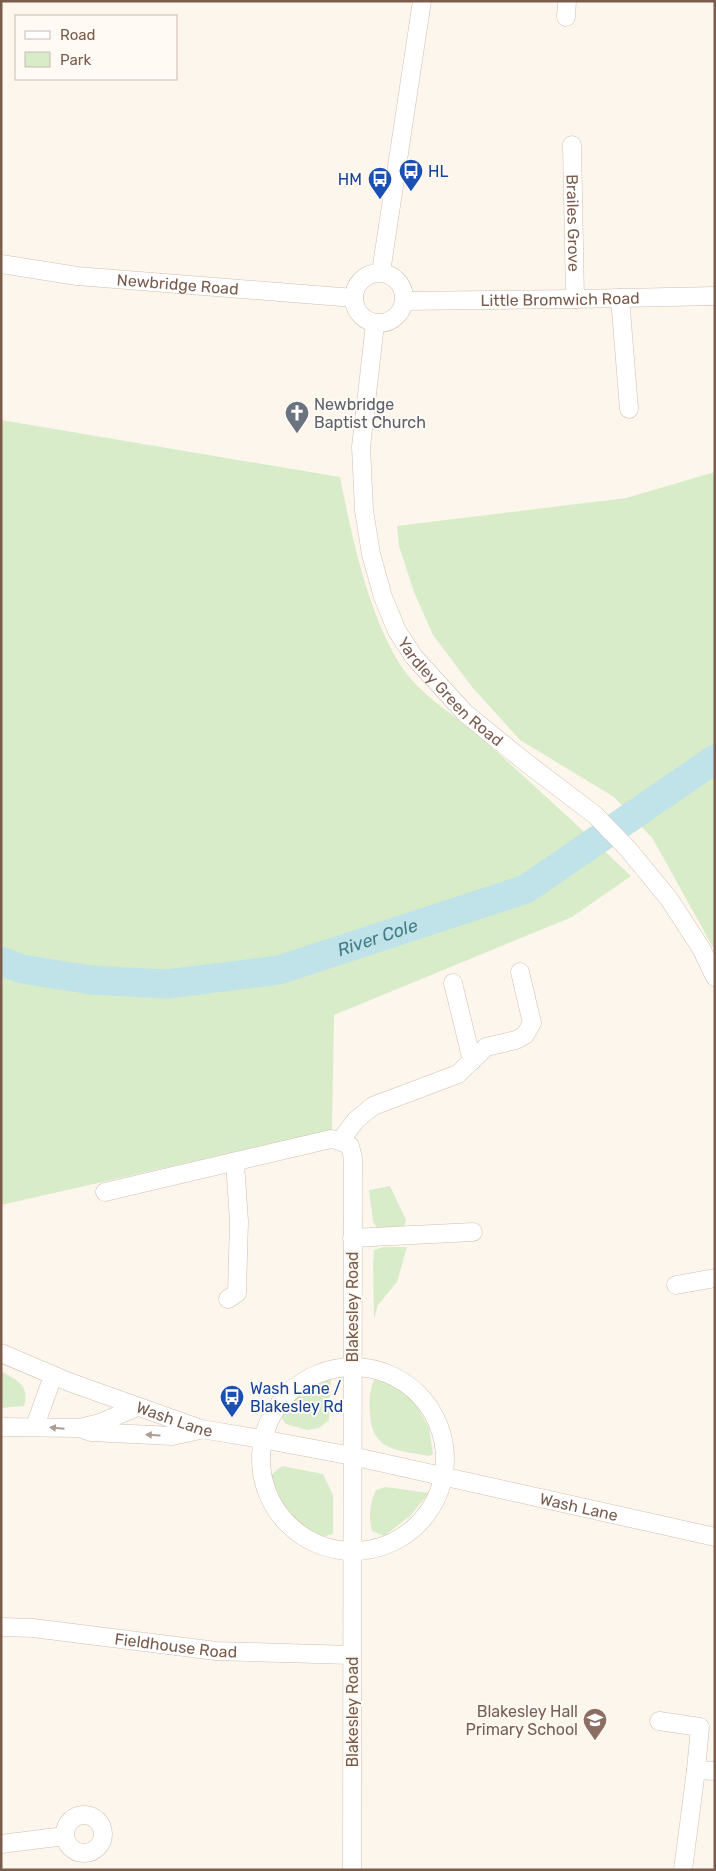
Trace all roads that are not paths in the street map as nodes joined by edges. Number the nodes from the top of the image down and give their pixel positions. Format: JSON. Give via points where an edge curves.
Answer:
{"nodes":[{"id":1,"x":422,"y":1,"type":"edge"},
{"id":2,"x":572,"y":144,"type":"dead end"},
{"id":3,"x":1,"y":264,"type":"edge"},
{"id":4,"x":381,"y":272,"type":"junction"},
{"id":5,"x":715,"y":296,"type":"edge"},
{"id":6,"x":354,"y":298,"type":"junction"},
{"id":7,"x":620,"y":298,"type":"junction"},
{"id":8,"x":575,"y":299,"type":"junction"},
{"id":9,"x":405,"y":301,"type":"junction"},
{"id":10,"x":375,"y":324,"type":"junction"},
{"id":11,"x":629,"y":409,"type":"dead end"},
{"id":12,"x":520,"y":972,"type":"dead end"},
{"id":13,"x":715,"y":977,"type":"edge"},
{"id":14,"x":453,"y":983,"type":"dead end"},
{"id":15,"x":472,"y":1061,"type":"junction"},
{"id":16,"x":340,"y":1140,"type":"junction"},
{"id":17,"x":235,"y":1162,"type":"junction"},
{"id":18,"x":106,"y":1192,"type":"dead end"},
{"id":19,"x":472,"y":1232,"type":"dead end"},
{"id":20,"x":352,"y":1238,"type":"junction"},
{"id":21,"x":715,"y":1278,"type":"edge"},
{"id":22,"x":676,"y":1285,"type":"dead end"},
{"id":23,"x":228,"y":1299,"type":"dead end"},
{"id":24,"x":1,"y":1353,"type":"edge"},
{"id":25,"x":352,"y":1365,"type":"junction"},
{"id":26,"x":53,"y":1376,"type":"junction"},
{"id":27,"x":137,"y":1407,"type":"junction"},
{"id":28,"x":35,"y":1426,"type":"junction"},
{"id":29,"x":1,"y":1427,"type":"edge"},
{"id":30,"x":79,"y":1428,"type":"junction"},
{"id":31,"x":201,"y":1430,"type":"junction"},
{"id":32,"x":262,"y":1439,"type":"junction"},
{"id":33,"x":352,"y":1456,"type":"junction"},
{"id":34,"x":444,"y":1476,"type":"junction"},
{"id":35,"x":715,"y":1537,"type":"edge"},
{"id":36,"x":352,"y":1553,"type":"junction"},
{"id":37,"x":1,"y":1627,"type":"edge"},
{"id":38,"x":351,"y":1656,"type":"junction"},
{"id":39,"x":659,"y":1721,"type":"dead end"},
{"id":40,"x":696,"y":1770,"type":"junction"},
{"id":41,"x":715,"y":1771,"type":"edge"},
{"id":42,"x":66,"y":1836,"type":"dead end"},
{"id":43,"x":1,"y":1844,"type":"edge"},
{"id":44,"x":352,"y":1870,"type":"edge"},
{"id":45,"x":683,"y":1870,"type":"edge"}],
"edges":[{"from":1,"to":4,"type":"street"},
{"from":2,"to":8,"type":"street","name":"Brailes Grove"},
{"from":3,"to":6,"type":"street","name":"Newbridge Road","via":[[77,276]]},
{"from":4,"to":6,"type":"street","via":[[369,274],[361,280],[354,291]]},
{"from":4,"to":9,"type":"street","via":[[390,274],[402,285]]},
{"from":5,"to":7,"type":"street","name":"Little Bromwich Road"},
{"from":6,"to":10,"type":"street","via":[[358,312]]},
{"from":7,"to":8,"type":"street","name":"Little Bromwich Road"},
{"from":7,"to":11,"type":"street"},
{"from":8,"to":9,"type":"street","name":"Little Bromwich Road"},
{"from":9,"to":10,"type":"street","via":[[399,314],[384,324]]},
{"from":10,"to":13,"type":"street","name":"Yardley Green Road","via":[[360,447],[364,510],[371,554],[397,631],[414,657],[465,713],[595,815],[628,849],[669,899],[701,948]]},
{"from":12,"to":15,"type":"street","via":[[532,1023],[525,1035],[486,1047]]},
{"from":14,"to":15,"type":"street"},
{"from":15,"to":16,"type":"street","via":[[458,1074],[373,1106]]},
{"from":16,"to":17,"type":"street","via":[[331,1139]]},
{"from":16,"to":20,"type":"street","name":"Blakesley Road","via":[[350,1146],[353,1158]]},
{"from":17,"to":18,"type":"street"},
{"from":17,"to":23,"type":"street","via":[[239,1221],[236,1293]]},
{"from":19,"to":20,"type":"street"},
{"from":20,"to":25,"type":"street","name":"Blakesley Road"},
{"from":21,"to":22,"type":"street"},
{"from":24,"to":26,"type":"street"},
{"from":25,"to":32,"type":"street","via":[[310,1376],[293,1388],[279,1402]]},
{"from":25,"to":33,"type":"street","name":"Blakesley Road"},
{"from":25,"to":34,"type":"street","via":[[385,1372],[401,1380],[428,1405],[443,1439]]},
{"from":26,"to":27,"type":"street"},
{"from":26,"to":28,"type":"street"},
{"from":27,"to":30,"type":"street","name":"Wash Lane"},
{"from":27,"to":31,"type":"street","name":"Wash Lane"},
{"from":28,"to":29,"type":"street","name":"Wash Lane"},
{"from":30,"to":28,"type":"street","name":"Wash Lane","one_way":true},
{"from":31,"to":30,"type":"street","one_way":true,"via":[[172,1436],[90,1432]]},
{"from":31,"to":32,"type":"street","name":"Wash Lane"},
{"from":32,"to":33,"type":"street","name":"Wash Lane"},
{"from":32,"to":36,"type":"street","via":[[261,1475],[274,1508],[285,1522],[314,1543]]},
{"from":33,"to":34,"type":"street","name":"Wash Lane"},
{"from":33,"to":36,"type":"street","name":"Blakesley Road"},
{"from":34,"to":35,"type":"street","name":"Wash Lane"},
{"from":34,"to":36,"type":"street","via":[[429,1510],[403,1537],[386,1545]]},
{"from":36,"to":38,"type":"street","name":"Blakesley Road"},
{"from":37,"to":38,"type":"street","name":"Fieldhouse Road","via":[[33,1628],[216,1651]]},
{"from":38,"to":44,"type":"street","name":"Blakesley Road"},
{"from":39,"to":40,"type":"street","via":[[700,1727]]},
{"from":40,"to":41,"type":"street"},
{"from":40,"to":45,"type":"street"},
{"from":42,"to":43,"type":"street"}]}
